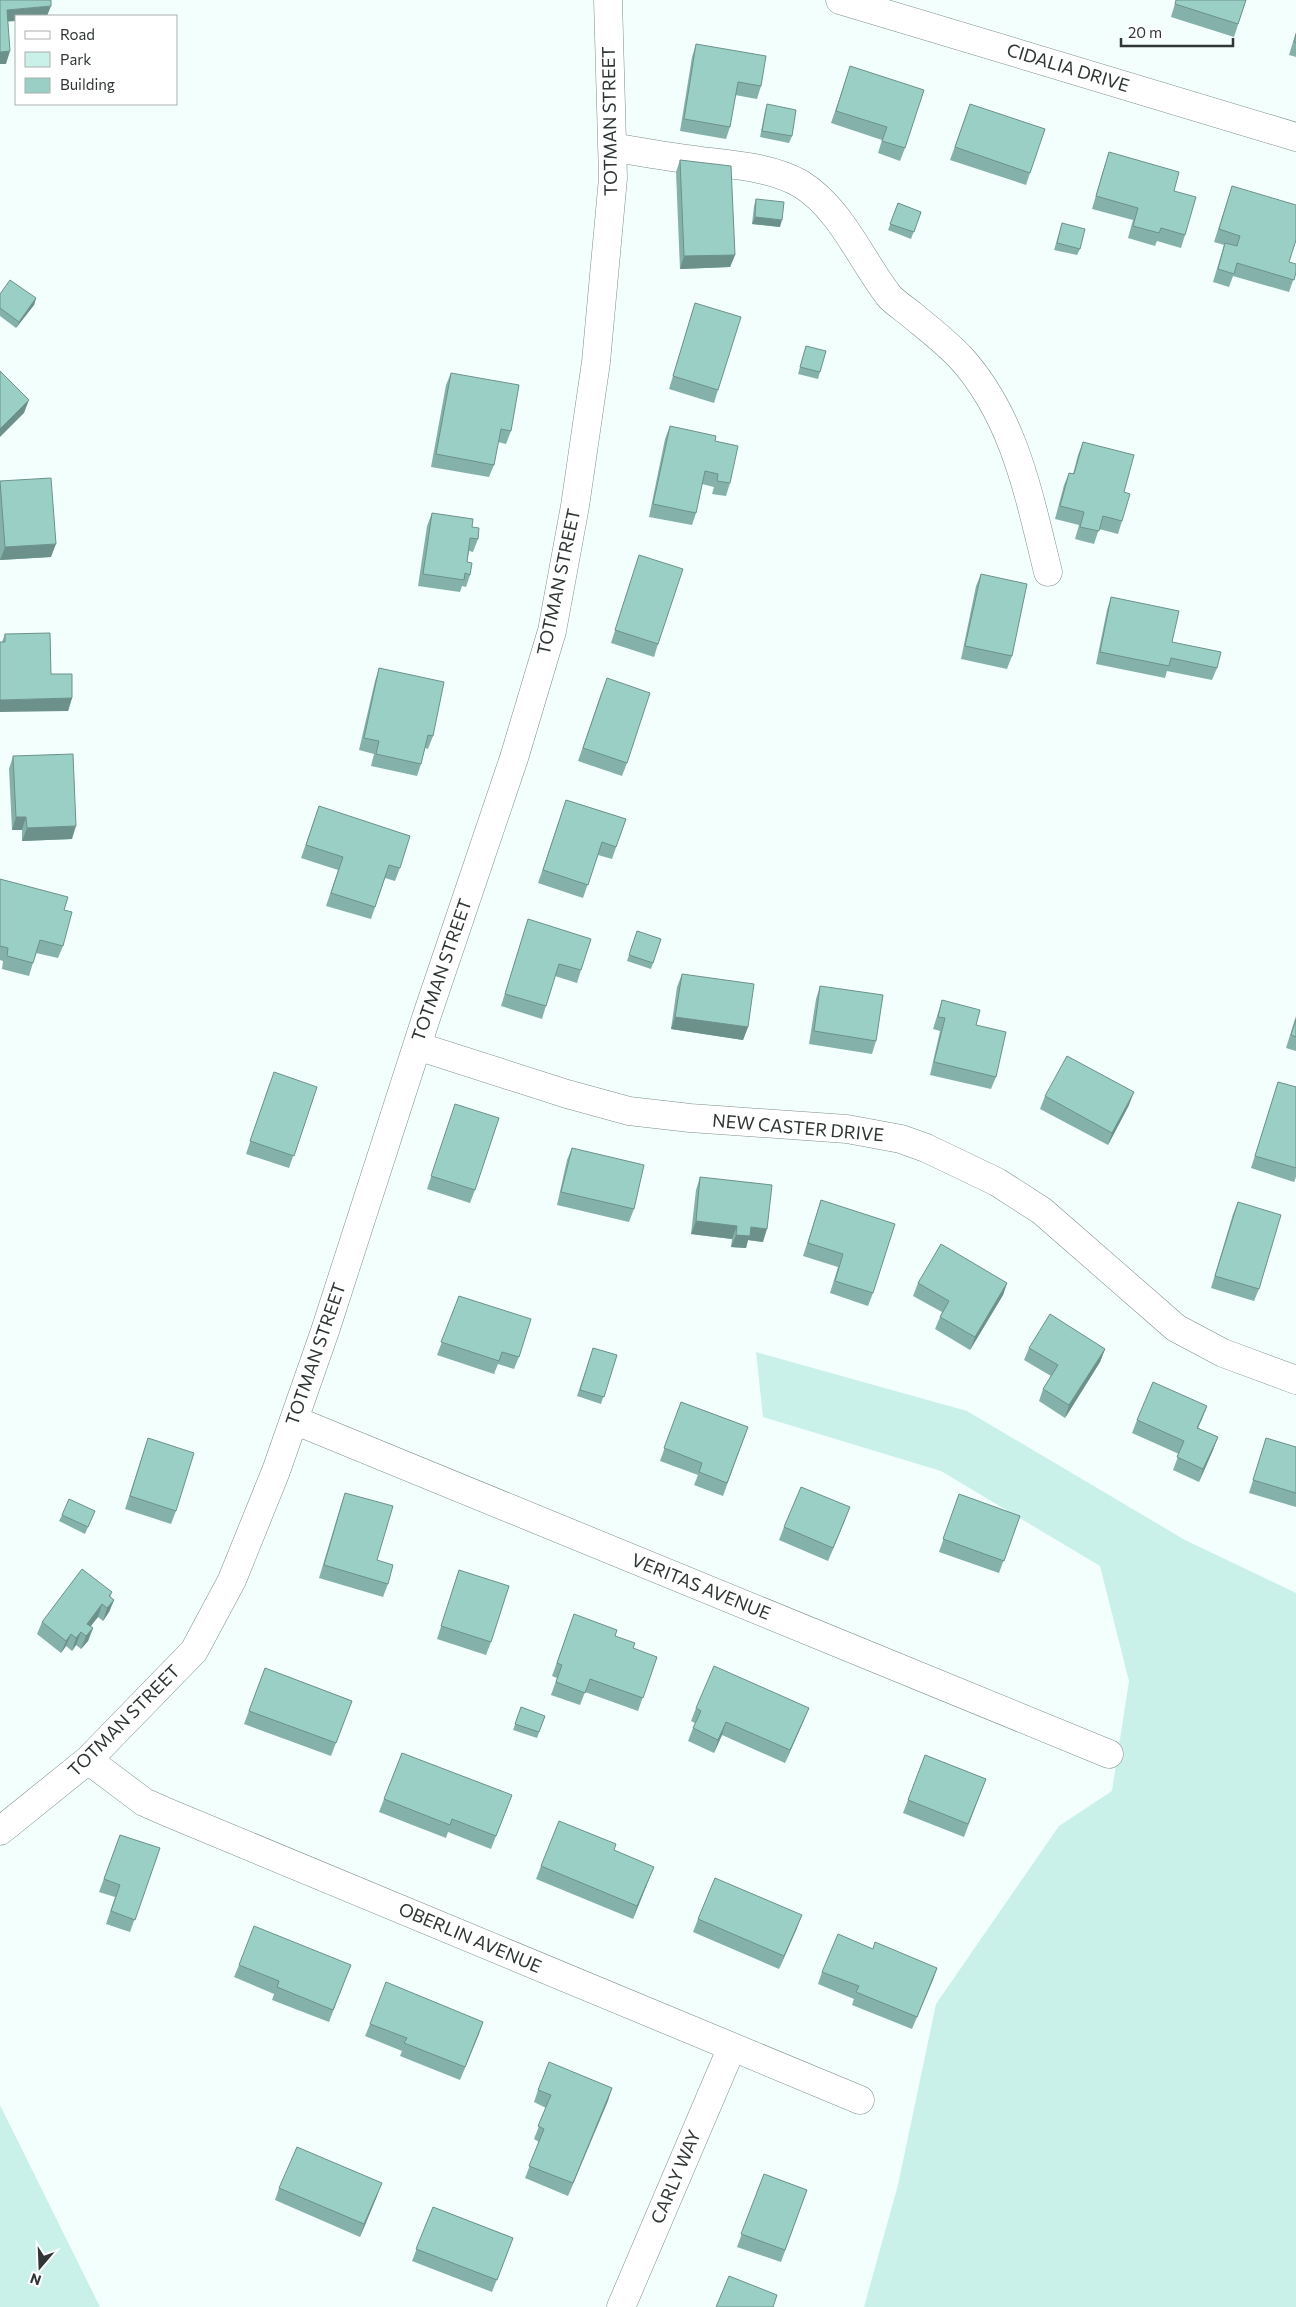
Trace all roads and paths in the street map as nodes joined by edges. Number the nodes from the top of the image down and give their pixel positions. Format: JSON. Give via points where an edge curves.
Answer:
{"nodes":[{"id":1,"x":608,"y":0,"type":"edge"},
{"id":2,"x":840,"y":0,"type":"edge"},
{"id":3,"x":906,"y":9,"type":"edge"},
{"id":4,"x":1296,"y":137,"type":"edge"},
{"id":5,"x":612,"y":147,"type":"junction"},
{"id":6,"x":1048,"y":572,"type":"dead end"},
{"id":7,"x":417,"y":1046,"type":"junction"},
{"id":8,"x":1296,"y":1380,"type":"edge"},
{"id":9,"x":294,"y":1420,"type":"junction"},
{"id":10,"x":1109,"y":1754,"type":"dead end"},
{"id":11,"x":88,"y":1760,"type":"junction"},
{"id":12,"x":0,"y":1831,"type":"edge"},
{"id":13,"x":732,"y":2047,"type":"junction"},
{"id":14,"x":860,"y":2100,"type":"dead end"},
{"id":15,"x":621,"y":2307,"type":"edge"}],
"edges":[{"from":1,"to":5,"type":"street","name":"TOTMAN STREET"},
{"from":2,"to":3,"type":"street","name":"CIDALIA DRIVE"},
{"from":3,"to":4,"type":"street","name":"CIDALIA DRIVE"},
{"from":5,"to":6,"type":"street","via":[[751,167],[800,184],[818,198],[891,298],[944,340],[975,374],[1010,437],[1023,471]]},
{"from":5,"to":7,"type":"street","name":"TOTMAN STREET","via":[[613,178],[596,362],[552,631],[514,758]]},
{"from":7,"to":8,"type":"street","name":"NEW CASTER DRIVE","via":[[629,1111],[848,1129],[892,1137],[926,1148],[974,1169],[1042,1211],[1176,1328],[1223,1353]]},
{"from":7,"to":9,"type":"street","name":"TOTMAN STREET"},
{"from":9,"to":10,"type":"street","name":"VERITAS AVENUE"},
{"from":9,"to":11,"type":"street","name":"TOTMAN STREET","via":[[232,1580],[194,1651]]},
{"from":11,"to":12,"type":"street","name":"TOTMAN STREET"},
{"from":11,"to":13,"type":"street","name":"OBERLIN AVENUE","via":[[144,1802]]},
{"from":13,"to":14,"type":"street","name":"OBERLIN AVENUE"},
{"from":13,"to":15,"type":"street","name":"CARLY WAY"}]}
